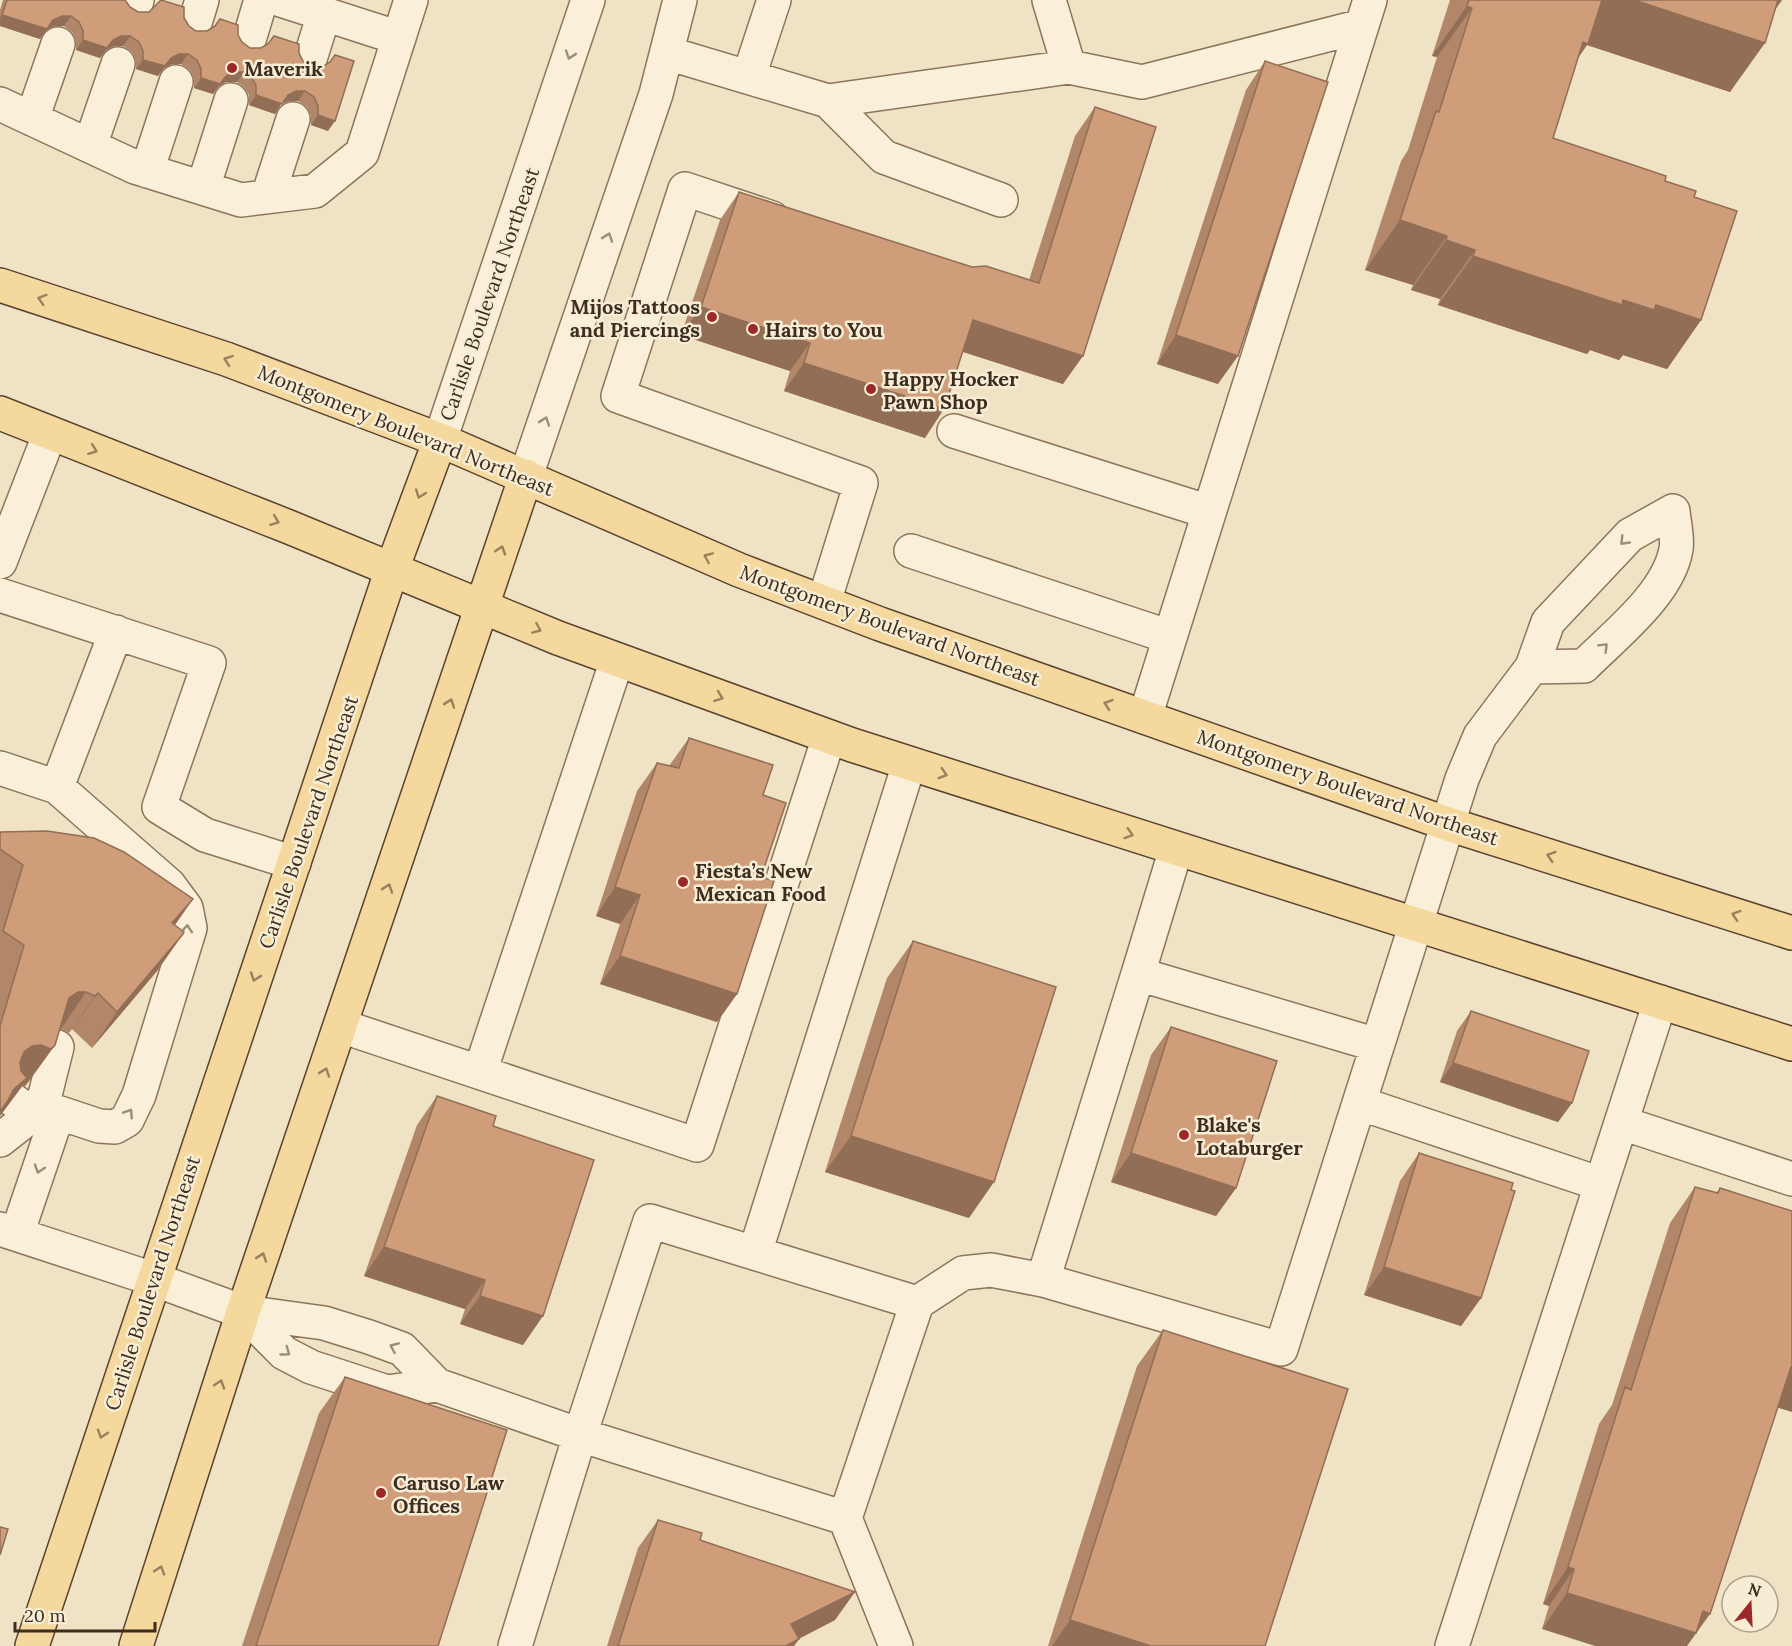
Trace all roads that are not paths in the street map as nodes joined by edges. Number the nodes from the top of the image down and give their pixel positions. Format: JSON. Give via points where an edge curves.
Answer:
{"nodes":[{"id":1,"x":261,"y":0,"type":"edge"},
{"id":2,"x":281,"y":0,"type":"edge"},
{"id":3,"x":411,"y":0,"type":"edge"},
{"id":4,"x":588,"y":0,"type":"edge"},
{"id":5,"x":680,"y":0,"type":"edge"},
{"id":6,"x":774,"y":0,"type":"edge"},
{"id":7,"x":1049,"y":0,"type":"edge"},
{"id":8,"x":1366,"y":13,"type":"edge"},
{"id":9,"x":324,"y":14,"type":"junction"},
{"id":10,"x":399,"y":38,"type":"junction"},
{"id":11,"x":249,"y":40,"type":"dead end"},
{"id":12,"x":58,"y":44,"type":"dead end"},
{"id":13,"x":667,"y":53,"type":"junction"},
{"id":14,"x":310,"y":59,"type":"dead end"},
{"id":15,"x":118,"y":64,"type":"dead end"},
{"id":16,"x":1069,"y":67,"type":"junction"},
{"id":17,"x":750,"y":76,"type":"junction"},
{"id":18,"x":176,"y":82,"type":"dead end"},
{"id":19,"x":231,"y":100,"type":"dead end"},
{"id":20,"x":828,"y":101,"type":"junction"},
{"id":21,"x":0,"y":104,"type":"edge"},
{"id":22,"x":32,"y":118,"type":"junction"},
{"id":23,"x":293,"y":119,"type":"dead end"},
{"id":24,"x":90,"y":146,"type":"junction"},
{"id":25,"x":147,"y":171,"type":"junction"},
{"id":26,"x":203,"y":188,"type":"junction"},
{"id":27,"x":268,"y":196,"type":"junction"},
{"id":28,"x":1001,"y":200,"type":"dead end"},
{"id":29,"x":798,"y":226,"type":"edge"},
{"id":30,"x":0,"y":285,"type":"edge"},
{"id":31,"x":0,"y":413,"type":"edge"},
{"id":32,"x":954,"y":431,"type":"dead end"},
{"id":33,"x":50,"y":433,"type":"junction"},
{"id":34,"x":440,"y":440,"type":"junction"},
{"id":35,"x":526,"y":476,"type":"junction"},
{"id":36,"x":1209,"y":512,"type":"junction"},
{"id":37,"x":911,"y":551,"type":"dead end"},
{"id":38,"x":0,"y":562,"type":"edge"},
{"id":39,"x":392,"y":569,"type":"junction"},
{"id":40,"x":0,"y":595,"type":"edge"},
{"id":41,"x":824,"y":602,"type":"junction"},
{"id":42,"x":483,"y":606,"type":"junction"},
{"id":43,"x":116,"y":632,"type":"junction"},
{"id":44,"x":1170,"y":637,"type":"junction"},
{"id":45,"x":617,"y":660,"type":"junction"},
{"id":46,"x":1532,"y":667,"type":"junction"},
{"id":47,"x":1145,"y":717,"type":"junction"},
{"id":48,"x":829,"y":737,"type":"junction"},
{"id":49,"x":909,"y":764,"type":"junction"},
{"id":50,"x":0,"y":768,"type":"edge"},
{"id":51,"x":57,"y":787,"type":"junction"},
{"id":52,"x":1448,"y":824,"type":"junction"},
{"id":53,"x":1176,"y":849,"type":"junction"},
{"id":54,"x":294,"y":863,"type":"junction"},
{"id":55,"x":1415,"y":926,"type":"junction"},
{"id":56,"x":1792,"y":933,"type":"edge"},
{"id":57,"x":1138,"y":974,"type":"junction"},
{"id":58,"x":1660,"y":1002,"type":"junction"},
{"id":59,"x":341,"y":1026,"type":"junction"},
{"id":60,"x":1792,"y":1044,"type":"edge"},
{"id":61,"x":1377,"y":1045,"type":"junction"},
{"id":62,"x":480,"y":1072,"type":"junction"},
{"id":63,"x":34,"y":1091,"type":"edge"},
{"id":64,"x":1359,"y":1103,"type":"junction"},
{"id":65,"x":1622,"y":1123,"type":"junction"},
{"id":66,"x":0,"y":1140,"type":"edge"},
{"id":67,"x":1792,"y":1179,"type":"edge"},
{"id":68,"x":1601,"y":1184,"type":"junction"},
{"id":69,"x":9,"y":1232,"type":"edge"},
{"id":70,"x":755,"y":1253,"type":"junction"},
{"id":71,"x":153,"y":1279,"type":"junction"},
{"id":72,"x":1043,"y":1280,"type":"junction"},
{"id":73,"x":917,"y":1303,"type":"junction"},
{"id":74,"x":243,"y":1312,"type":"junction"},
{"id":75,"x":437,"y":1385,"type":"junction"},
{"id":76,"x":580,"y":1435,"type":"junction"},
{"id":77,"x":845,"y":1518,"type":"junction"},
{"id":78,"x":32,"y":1646,"type":"edge"},
{"id":79,"x":136,"y":1646,"type":"edge"},
{"id":80,"x":515,"y":1646,"type":"edge"},
{"id":81,"x":896,"y":1646,"type":"edge"},
{"id":82,"x":1452,"y":1646,"type":"edge"}],
"edges":[{"from":1,"to":11,"type":"street"},
{"from":2,"to":9,"type":"street"},
{"from":3,"to":10,"type":"street"},
{"from":4,"to":34,"type":"street","name":"Carlisle Boulevard Northeast","one_way":true},
{"from":5,"to":13,"type":"street"},
{"from":6,"to":17,"type":"street"},
{"from":7,"to":16,"type":"street"},
{"from":8,"to":16,"type":"street","via":[[1142,82]]},
{"from":8,"to":36,"type":"street"},
{"from":9,"to":10,"type":"street"},
{"from":9,"to":14,"type":"street"},
{"from":10,"to":27,"type":"street","via":[[362,153],[315,191]]},
{"from":12,"to":22,"type":"street"},
{"from":13,"to":17,"type":"street"},
{"from":35,"to":13,"type":"street","one_way":true},
{"from":15,"to":24,"type":"street"},
{"from":16,"to":20,"type":"street"},
{"from":17,"to":20,"type":"street"},
{"from":18,"to":25,"type":"street"},
{"from":19,"to":26,"type":"street"},
{"from":20,"to":28,"type":"street","via":[[884,157]]},
{"from":21,"to":22,"type":"street"},
{"from":22,"to":24,"type":"street"},
{"from":23,"to":27,"type":"street"},
{"from":24,"to":25,"type":"street"},
{"from":25,"to":26,"type":"street"},
{"from":26,"to":27,"type":"street","via":[[241,200]]},
{"from":29,"to":41,"type":"street","via":[[685,189],[618,396],[861,483]]},
{"from":34,"to":30,"type":"main road","name":"Montgomery Boulevard Northeast","one_way":true,"via":[[226,359]]},
{"from":31,"to":33,"type":"main road"},
{"from":32,"to":36,"type":"street"},
{"from":33,"to":38,"type":"street"},
{"from":33,"to":39,"type":"main road","one_way":true},
{"from":34,"to":35,"type":"main road","name":"Montgomery Boulevard Northeast"},
{"from":34,"to":39,"type":"main road","name":"Carlisle Boulevard Northeast","one_way":true},
{"from":41,"to":35,"type":"main road","name":"Montgomery Boulevard Northeast","one_way":true,"via":[[657,535]]},
{"from":42,"to":35,"type":"main road","one_way":true},
{"from":36,"to":44,"type":"street"},
{"from":37,"to":44,"type":"street"},
{"from":39,"to":42,"type":"main road"},
{"from":39,"to":54,"type":"main road","name":"Carlisle Boulevard Northeast"},
{"from":40,"to":43,"type":"street"},
{"from":47,"to":41,"type":"main road","name":"Montgomery Boulevard Northeast","one_way":true},
{"from":42,"to":45,"type":"main road","one_way":true},
{"from":59,"to":42,"type":"main road","one_way":true},
{"from":43,"to":51,"type":"street"},
{"from":43,"to":54,"type":"street","via":[[209,663],[159,807],[205,835]]},
{"from":44,"to":47,"type":"street"},
{"from":45,"to":48,"type":"main road","one_way":true},
{"from":45,"to":62,"type":"street"},
{"from":46,"to":46,"type":"street","one_way":true,"via":[[1584,666],[1665,581],[1676,548],[1673,511],[1630,535],[1548,622]]},
{"from":46,"to":52,"type":"street","via":[[1480,736]]},
{"from":47,"to":52,"type":"main road","name":"Montgomery Boulevard Northeast"},
{"from":48,"to":49,"type":"main road"},
{"from":48,"to":62,"type":"street","via":[[697,1145]]},
{"from":49,"to":53,"type":"main road","one_way":true},
{"from":49,"to":70,"type":"street"},
{"from":50,"to":51,"type":"street"},
{"from":63,"to":51,"type":"street","one_way":true,"via":[[99,1126],[115,1127],[127,1120],[140,1095],[190,928],[186,908],[169,885]]},
{"from":52,"to":55,"type":"street"},
{"from":56,"to":52,"type":"main road","name":"Montgomery Boulevard Northeast","one_way":true},
{"from":53,"to":55,"type":"main road"},
{"from":53,"to":57,"type":"street"},
{"from":54,"to":71,"type":"main road","name":"Carlisle Boulevard Northeast","one_way":true},
{"from":55,"to":58,"type":"main road"},
{"from":55,"to":61,"type":"street"},
{"from":57,"to":61,"type":"street"},
{"from":57,"to":72,"type":"street"},
{"from":58,"to":60,"type":"main road"},
{"from":58,"to":65,"type":"street"},
{"from":59,"to":62,"type":"street"},
{"from":74,"to":59,"type":"main road","one_way":true},
{"from":61,"to":64,"type":"street"},
{"from":63,"to":66,"type":"street"},
{"from":63,"to":69,"type":"street","one_way":true},
{"from":64,"to":68,"type":"street"},
{"from":64,"to":72,"type":"street","via":[[1281,1349]]},
{"from":65,"to":67,"type":"street"},
{"from":65,"to":68,"type":"street"},
{"from":68,"to":82,"type":"street"},
{"from":69,"to":71,"type":"street"},
{"from":70,"to":73,"type":"street"},
{"from":70,"to":76,"type":"street","via":[[650,1221]]},
{"from":71,"to":74,"type":"street"},
{"from":71,"to":78,"type":"main road","name":"Carlisle Boulevard Northeast","one_way":true},
{"from":72,"to":73,"type":"street","via":[[991,1270],[963,1273]]},
{"from":73,"to":77,"type":"street"},
{"from":75,"to":74,"type":"street","one_way":true,"via":[[402,1349],[324,1323]]},
{"from":74,"to":75,"type":"street","one_way":true,"via":[[284,1353],[311,1367],[387,1392]]},
{"from":79,"to":74,"type":"main road","one_way":true},
{"from":75,"to":76,"type":"street"},
{"from":76,"to":77,"type":"street"},
{"from":76,"to":80,"type":"street"},
{"from":77,"to":81,"type":"street"}]}
